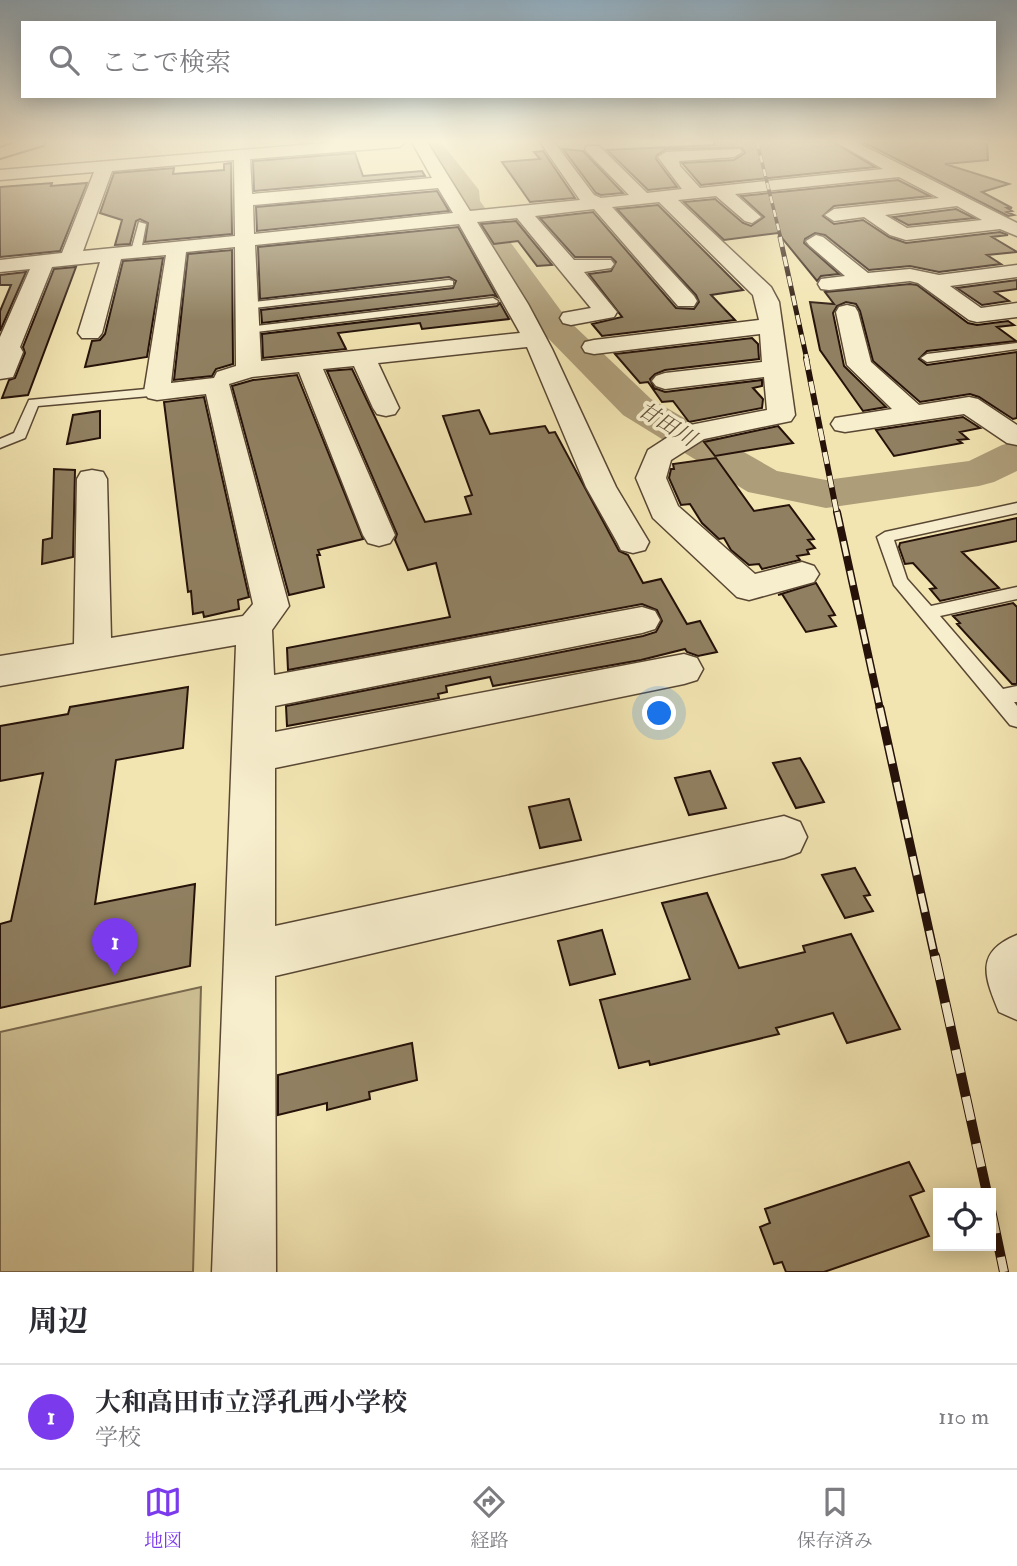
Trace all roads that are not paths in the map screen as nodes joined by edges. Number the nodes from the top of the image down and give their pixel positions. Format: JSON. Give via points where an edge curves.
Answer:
{"nodes":[{"id":1,"x":92,"y":201,"type":"edge"},
{"id":2,"x":246,"y":201,"type":"edge"},
{"id":3,"x":453,"y":201,"type":"edge"},
{"id":4,"x":593,"y":201,"type":"edge"},
{"id":5,"x":613,"y":201,"type":"edge"},
{"id":6,"x":658,"y":201,"type":"edge"},
{"id":7,"x":738,"y":201,"type":"edge"},
{"id":8,"x":850,"y":201,"type":"edge"},
{"id":9,"x":895,"y":201,"type":"edge"},
{"id":10,"x":954,"y":201,"type":"edge"},
{"id":11,"x":957,"y":201,"type":"edge"},
{"id":12,"x":598,"y":203,"type":"junction"},
{"id":13,"x":904,"y":207,"type":"junction"},
{"id":14,"x":863,"y":211,"type":"junction"},
{"id":15,"x":523,"y":213,"type":"junction"},
{"id":16,"x":834,"y":215,"type":"dead end"},
{"id":17,"x":752,"y":217,"type":"dead end"},
{"id":18,"x":463,"y":218,"type":"junction"},
{"id":19,"x":142,"y":224,"type":"dead end"},
{"id":20,"x":1009,"y":227,"type":"edge"},
{"id":21,"x":947,"y":229,"type":"junction"},
{"id":22,"x":906,"y":234,"type":"junction"},
{"id":23,"x":246,"y":240,"type":"junction"},
{"id":24,"x":816,"y":241,"type":"dead end"},
{"id":25,"x":177,"y":247,"type":"junction"},
{"id":26,"x":978,"y":247,"type":"dead end"},
{"id":27,"x":136,"y":251,"type":"junction"},
{"id":28,"x":112,"y":254,"type":"junction"},
{"id":29,"x":924,"y":254,"type":"dead end"},
{"id":30,"x":70,"y":259,"type":"junction"},
{"id":31,"x":44,"y":261,"type":"junction"},
{"id":32,"x":604,"y":264,"type":"dead end"},
{"id":33,"x":0,"y":266,"type":"edge"},
{"id":34,"x":569,"y":267,"type":"junction"},
{"id":35,"x":1017,"y":271,"type":"edge"},
{"id":36,"x":926,"y":279,"type":"junction"},
{"id":37,"x":863,"y":280,"type":"junction"},
{"id":38,"x":449,"y":283,"type":"dead end"},
{"id":39,"x":829,"y":284,"type":"dead end"},
{"id":40,"x":493,"y":301,"type":"dead end"},
{"id":41,"x":686,"y":301,"type":"dead end"},
{"id":42,"x":246,"y":306,"type":"junction"},
{"id":43,"x":1017,"y":310,"type":"edge"},
{"id":44,"x":847,"y":312,"type":"dead end"},
{"id":45,"x":571,"y":317,"type":"dead end"},
{"id":46,"x":769,"y":326,"type":"junction"},
{"id":47,"x":418,"y":328,"type":"dead end"},
{"id":48,"x":90,"y":332,"type":"dead end"},
{"id":49,"x":535,"y":340,"type":"junction"},
{"id":50,"x":1017,"y":346,"type":"edge"},
{"id":51,"x":594,"y":347,"type":"dead end"},
{"id":52,"x":248,"y":350,"type":"junction"},
{"id":53,"x":363,"y":358,"type":"junction"},
{"id":54,"x":927,"y":358,"type":"dead end"},
{"id":55,"x":309,"y":366,"type":"junction"},
{"id":56,"x":776,"y":370,"type":"junction"},
{"id":57,"x":4,"y":372,"type":"dead end"},
{"id":58,"x":665,"y":381,"type":"dead end"},
{"id":59,"x":217,"y":386,"type":"junction"},
{"id":60,"x":157,"y":391,"type":"junction"},
{"id":61,"x":386,"y":408,"type":"dead end"},
{"id":62,"x":912,"y":413,"type":"junction"},
{"id":63,"x":845,"y":424,"type":"dead end"},
{"id":64,"x":1016,"y":436,"type":"edge"},
{"id":65,"x":0,"y":444,"type":"edge"},
{"id":66,"x":92,"y":479,"type":"dead end"},
{"id":67,"x":1017,"y":508,"type":"edge"},
{"id":68,"x":379,"y":535,"type":"dead end"},
{"id":69,"x":633,"y":542,"type":"dead end"},
{"id":70,"x":802,"y":574,"type":"dead end"},
{"id":71,"x":1017,"y":593,"type":"edge"},
{"id":72,"x":927,"y":613,"type":"junction"},
{"id":73,"x":642,"y":620,"type":"dead end"},
{"id":74,"x":254,"y":628,"type":"junction"},
{"id":75,"x":93,"y":655,"type":"junction"},
{"id":76,"x":684,"y":669,"type":"dead end"},
{"id":77,"x":0,"y":671,"type":"edge"},
{"id":78,"x":255,"y":694,"type":"junction"},
{"id":79,"x":1008,"y":696,"type":"edge"},
{"id":80,"x":1017,"y":719,"type":"edge"},
{"id":81,"x":253,"y":754,"type":"junction"},
{"id":82,"x":784,"y":837,"type":"dead end"},
{"id":83,"x":249,"y":957,"type":"junction"},
{"id":84,"x":1017,"y":960,"type":"edge"},
{"id":85,"x":1017,"y":995,"type":"edge"},
{"id":86,"x":244,"y":1272,"type":"edge"}],
"edges":[{"from":1,"to":30,"type":"street"},
{"from":2,"to":23,"type":"street"},
{"from":3,"to":18,"type":"street"},
{"from":4,"to":12,"type":"street"},
{"from":5,"to":12,"type":"street"},
{"from":6,"to":46,"type":"street","via":[[763,292]]},
{"from":7,"to":17,"type":"street"},
{"from":8,"to":14,"type":"street"},
{"from":9,"to":13,"type":"street"},
{"from":10,"to":13,"type":"street"},
{"from":11,"to":20,"type":"street"},
{"from":12,"to":15,"type":"street"},
{"from":12,"to":41,"type":"street"},
{"from":13,"to":14,"type":"street"},
{"from":14,"to":16,"type":"street"},
{"from":14,"to":22,"type":"street"},
{"from":15,"to":18,"type":"street"},
{"from":15,"to":34,"type":"street"},
{"from":18,"to":23,"type":"street","via":[[327,238]]},
{"from":18,"to":49,"type":"street"},
{"from":19,"to":27,"type":"lane"},
{"from":20,"to":21,"type":"street"},
{"from":21,"to":22,"type":"street"},
{"from":21,"to":26,"type":"street"},
{"from":22,"to":29,"type":"street","via":[[901,239]]},
{"from":23,"to":25,"type":"street"},
{"from":23,"to":42,"type":"street"},
{"from":24,"to":37,"type":"street"},
{"from":25,"to":27,"type":"street"},
{"from":25,"to":60,"type":"street"},
{"from":27,"to":28,"type":"street"},
{"from":28,"to":30,"type":"street"},
{"from":28,"to":48,"type":"street"},
{"from":30,"to":31,"type":"street"},
{"from":31,"to":33,"type":"street"},
{"from":31,"to":57,"type":"street","via":[[6,351],[11,352]]},
{"from":32,"to":34,"type":"street"},
{"from":34,"to":45,"type":"street","via":[[607,312]]},
{"from":35,"to":36,"type":"street"},
{"from":36,"to":37,"type":"street","via":[[910,275]]},
{"from":36,"to":43,"type":"street","via":[[977,315]]},
{"from":37,"to":39,"type":"street"},
{"from":38,"to":42,"type":"lane"},
{"from":40,"to":52,"type":"lane"},
{"from":42,"to":52,"type":"street"},
{"from":44,"to":62,"type":"street","via":[[859,365]]},
{"from":46,"to":51,"type":"street"},
{"from":46,"to":56,"type":"street"},
{"from":47,"to":52,"type":"street"},
{"from":49,"to":53,"type":"street"},
{"from":49,"to":69,"type":"street","via":[[601,487]]},
{"from":50,"to":54,"type":"lane"},
{"from":52,"to":55,"type":"street"},
{"from":52,"to":59,"type":"street"},
{"from":53,"to":55,"type":"street"},
{"from":53,"to":61,"type":"street"},
{"from":55,"to":68,"type":"street"},
{"from":56,"to":58,"type":"street"},
{"from":56,"to":70,"type":"street","via":[[781,415],[695,432],[658,456],[651,478],[664,511],[749,588]]},
{"from":59,"to":60,"type":"street"},
{"from":59,"to":74,"type":"street","via":[[271,606]]},
{"from":60,"to":65,"type":"lane","via":[[33,404],[20,435]]},
{"from":62,"to":63,"type":"street"},
{"from":62,"to":64,"type":"street","via":[[968,405]]},
{"from":66,"to":75,"type":"street"},
{"from":67,"to":72,"type":"lane","via":[[885,537],[900,580]]},
{"from":71,"to":72,"type":"lane"},
{"from":72,"to":79,"type":"lane"},
{"from":73,"to":78,"type":"street"},
{"from":74,"to":75,"type":"street"},
{"from":74,"to":78,"type":"street"},
{"from":75,"to":77,"type":"street"},
{"from":76,"to":81,"type":"street"},
{"from":78,"to":81,"type":"street"},
{"from":79,"to":80,"type":"lane"},
{"from":81,"to":83,"type":"street"},
{"from":82,"to":83,"type":"street"},
{"from":83,"to":86,"type":"street"},
{"from":84,"to":85,"type":"street","via":[[1010,967]]}]}
